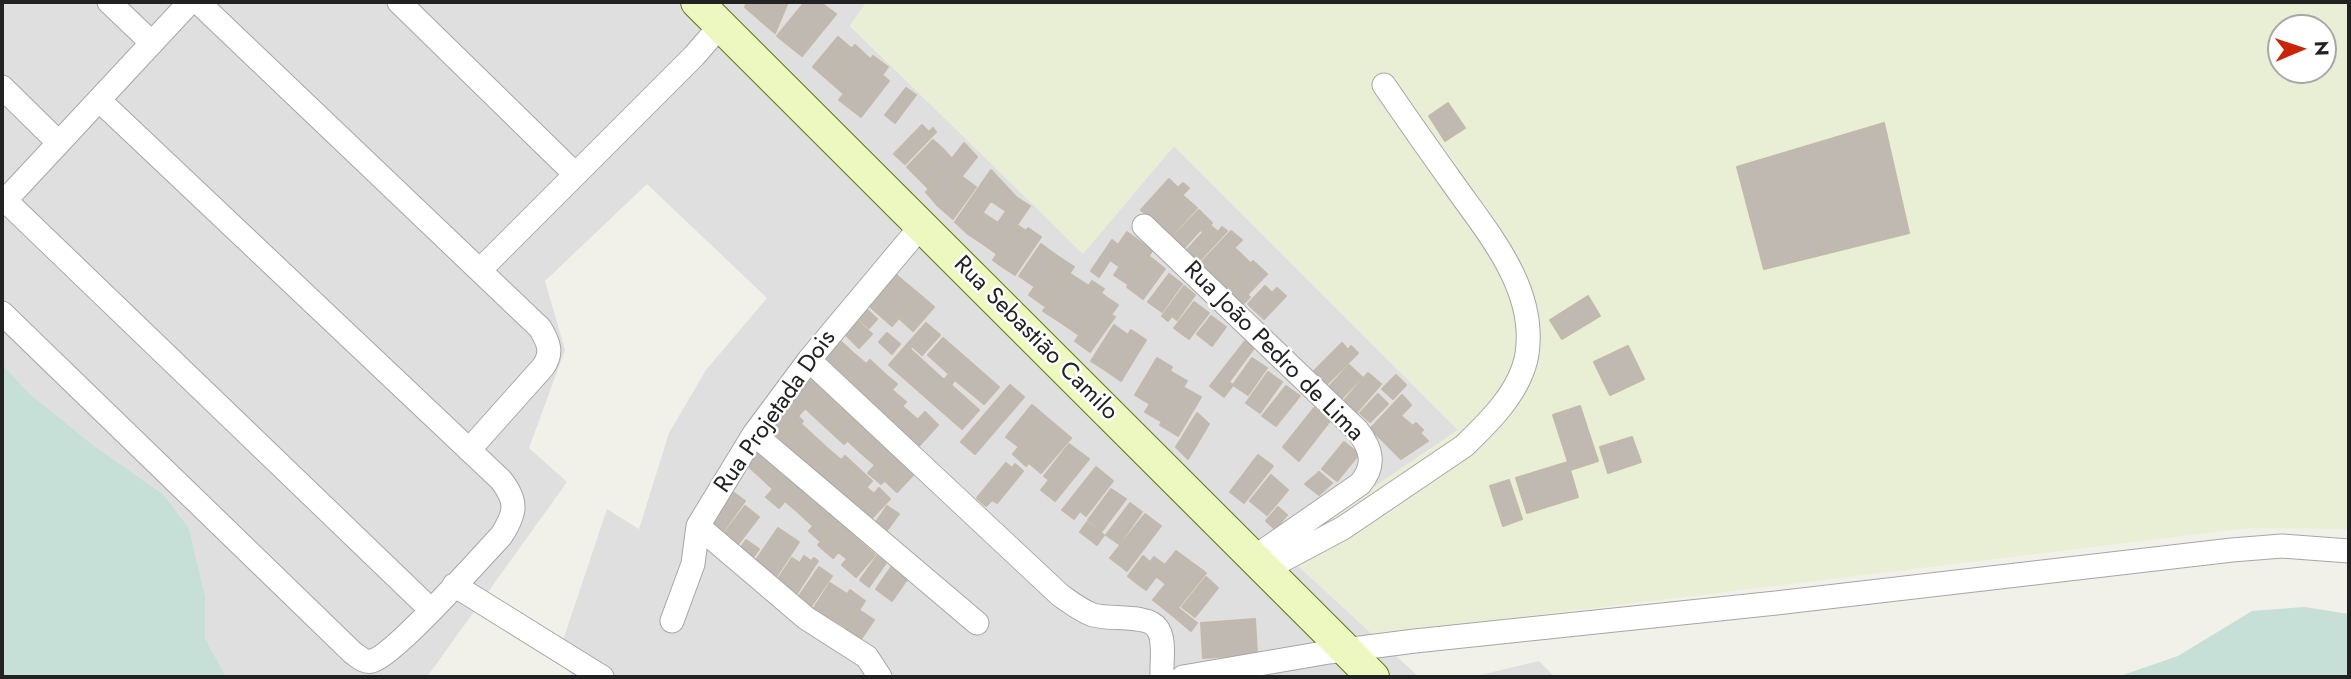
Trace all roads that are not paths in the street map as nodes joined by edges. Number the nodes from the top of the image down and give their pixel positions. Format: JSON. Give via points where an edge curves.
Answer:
{"nodes":[{"id":1,"x":109,"y":2,"type":"edge"},
{"id":2,"x":191,"y":2,"type":"edge"},
{"id":3,"x":198,"y":2,"type":"edge"},
{"id":4,"x":399,"y":2,"type":"edge"},
{"id":5,"x":697,"y":2,"type":"edge"},
{"id":6,"x":720,"y":25,"type":"junction"},
{"id":7,"x":152,"y":43,"type":"junction"},
{"id":8,"x":1384,"y":85,"type":"dead end"},
{"id":9,"x":2,"y":88,"type":"edge"},
{"id":10,"x":99,"y":100,"type":"junction"},
{"id":11,"x":59,"y":143,"type":"junction"},
{"id":12,"x":575,"y":174,"type":"junction"},
{"id":13,"x":4,"y":202,"type":"edge"},
{"id":14,"x":922,"y":225,"type":"junction"},
{"id":15,"x":1144,"y":226,"type":"dead end"},
{"id":16,"x":480,"y":270,"type":"junction"},
{"id":17,"x":2,"y":313,"type":"edge"},
{"id":18,"x":809,"y":359,"type":"junction"},
{"id":19,"x":754,"y":434,"type":"junction"},
{"id":20,"x":469,"y":450,"type":"junction"},
{"id":21,"x":698,"y":526,"type":"junction"},
{"id":22,"x":2349,"y":551,"type":"edge"},
{"id":23,"x":1258,"y":565,"type":"junction"},
{"id":24,"x":454,"y":585,"type":"junction"},
{"id":25,"x":431,"y":610,"type":"junction"},
{"id":26,"x":672,"y":621,"type":"dead end"},
{"id":27,"x":977,"y":623,"type":"dead end"},
{"id":28,"x":1344,"y":650,"type":"junction"},
{"id":29,"x":602,"y":677,"type":"edge"},
{"id":30,"x":880,"y":677,"type":"edge"},
{"id":31,"x":1161,"y":677,"type":"edge"},
{"id":32,"x":1183,"y":677,"type":"edge"},
{"id":33,"x":1373,"y":677,"type":"edge"}],
"edges":[{"from":1,"to":7,"type":"street"},
{"from":2,"to":7,"type":"street"},
{"from":3,"to":16,"type":"street"},
{"from":4,"to":12,"type":"street"},
{"from":5,"to":6,"type":"main road","name":"Rua Sebastião Camilo"},
{"from":6,"to":12,"type":"street"},
{"from":6,"to":14,"type":"main road","name":"Rua Sebastião Camilo"},
{"from":7,"to":10,"type":"street"},
{"from":8,"to":23,"type":"street","via":[[1504,259],[1524,306],[1527,355],[1506,399],[1464,446],[1343,528]]},
{"from":9,"to":11,"type":"street"},
{"from":10,"to":11,"type":"street"},
{"from":10,"to":20,"type":"street"},
{"from":11,"to":13,"type":"street"},
{"from":12,"to":16,"type":"street"},
{"from":13,"to":25,"type":"street"},
{"from":14,"to":18,"type":"street","name":"Rua Projetada Dois"},
{"from":14,"to":23,"type":"main road","name":"Rua Sebastião Camilo"},
{"from":15,"to":23,"type":"street","name":"Rua João Pedro de Lima","via":[[1357,430],[1371,453],[1371,464],[1360,484]]},
{"from":16,"to":20,"type":"street","via":[[540,328],[550,349],[543,367]]},
{"from":17,"to":25,"type":"street","via":[[353,653],[367,661],[381,657]]},
{"from":18,"to":19,"type":"street","name":"Rua Projetada Dois"},
{"from":18,"to":31,"type":"street","via":[[1060,595],[1096,616],[1153,623],[1161,637]]},
{"from":19,"to":21,"type":"street","name":"Rua Projetada Dois"},
{"from":19,"to":27,"type":"street"},
{"from":20,"to":24,"type":"street","via":[[510,491],[513,514],[501,536]]},
{"from":21,"to":26,"type":"street","name":"Rua Projetada Dois","via":[[693,564]]},
{"from":21,"to":30,"type":"street","via":[[797,611],[867,657]]},
{"from":22,"to":28,"type":"street","via":[[2282,546],[2232,550]]},
{"from":23,"to":28,"type":"main road","name":"Rua Sebastião Camilo"},
{"from":24,"to":25,"type":"street"},
{"from":24,"to":29,"type":"street"},
{"from":28,"to":32,"type":"street"},
{"from":28,"to":33,"type":"main road","name":"Rua Sebastião Camilo"}]}
